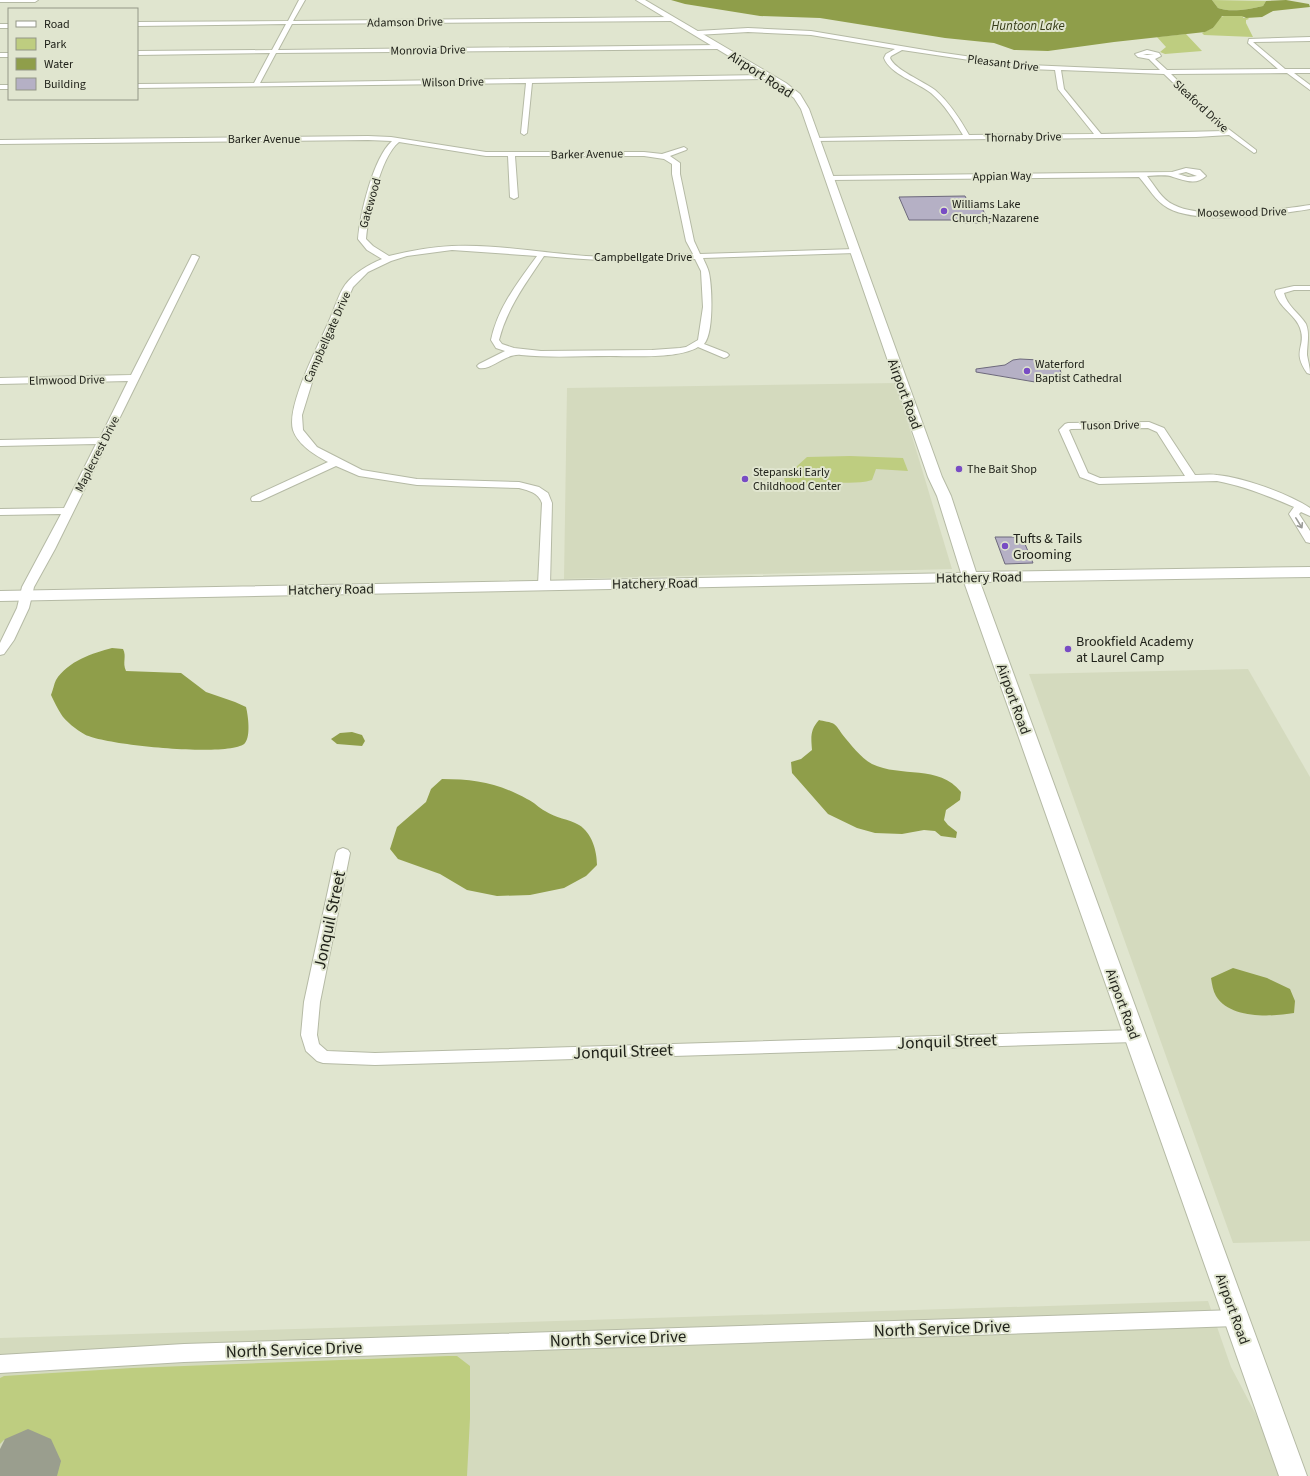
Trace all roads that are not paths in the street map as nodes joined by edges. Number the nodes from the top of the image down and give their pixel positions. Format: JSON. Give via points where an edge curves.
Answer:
{"nodes":[{"id":1,"x":0,"y":0,"type":"edge"},
{"id":2,"x":35,"y":0,"type":"edge"},
{"id":3,"x":302,"y":0,"type":"edge"},
{"id":4,"x":640,"y":0,"type":"edge"},
{"id":5,"x":672,"y":18,"type":"junction"},
{"id":6,"x":290,"y":23,"type":"junction"},
{"id":7,"x":138,"y":24,"type":"edge"},
{"id":8,"x":697,"y":33,"type":"junction"},
{"id":9,"x":1310,"y":39,"type":"edge"},
{"id":10,"x":719,"y":47,"type":"junction"},
{"id":11,"x":901,"y":48,"type":"junction"},
{"id":12,"x":274,"y":52,"type":"junction"},
{"id":13,"x":138,"y":54,"type":"edge"},
{"id":14,"x":1151,"y":58,"type":"dead end"},
{"id":15,"x":1058,"y":68,"type":"junction"},
{"id":16,"x":1286,"y":71,"type":"junction"},
{"id":17,"x":1310,"y":71,"type":"edge"},
{"id":18,"x":1165,"y":72,"type":"junction"},
{"id":19,"x":769,"y":77,"type":"junction"},
{"id":20,"x":529,"y":81,"type":"junction"},
{"id":21,"x":256,"y":84,"type":"junction"},
{"id":22,"x":138,"y":86,"type":"edge"},
{"id":23,"x":1310,"y":88,"type":"edge"},
{"id":24,"x":524,"y":133,"type":"dead end"},
{"id":25,"x":1230,"y":133,"type":"junction"},
{"id":26,"x":1099,"y":136,"type":"junction"},
{"id":27,"x":967,"y":137,"type":"junction"},
{"id":28,"x":816,"y":139,"type":"junction"},
{"id":29,"x":398,"y":140,"type":"junction"},
{"id":30,"x":0,"y":142,"type":"edge"},
{"id":31,"x":684,"y":150,"type":"dead end"},
{"id":32,"x":1254,"y":151,"type":"dead end"},
{"id":33,"x":511,"y":155,"type":"junction"},
{"id":34,"x":664,"y":156,"type":"junction"},
{"id":35,"x":1142,"y":174,"type":"junction"},
{"id":36,"x":1174,"y":174,"type":"dead end"},
{"id":37,"x":830,"y":178,"type":"junction"},
{"id":38,"x":514,"y":197,"type":"dead end"},
{"id":39,"x":1310,"y":207,"type":"edge"},
{"id":40,"x":855,"y":251,"type":"junction"},
{"id":41,"x":542,"y":254,"type":"junction"},
{"id":42,"x":195,"y":257,"type":"dead end"},
{"id":43,"x":697,"y":257,"type":"junction"},
{"id":44,"x":388,"y":259,"type":"junction"},
{"id":45,"x":1310,"y":288,"type":"edge"},
{"id":46,"x":697,"y":344,"type":"junction"},
{"id":47,"x":512,"y":351,"type":"junction"},
{"id":48,"x":724,"y":355,"type":"dead end"},
{"id":49,"x":482,"y":366,"type":"dead end"},
{"id":50,"x":1310,"y":371,"type":"edge"},
{"id":51,"x":135,"y":378,"type":"junction"},
{"id":52,"x":0,"y":381,"type":"edge"},
{"id":53,"x":103,"y":441,"type":"junction"},
{"id":54,"x":0,"y":443,"type":"edge"},
{"id":55,"x":336,"y":462,"type":"junction"},
{"id":56,"x":1192,"y":479,"type":"junction"},
{"id":57,"x":256,"y":499,"type":"dead end"},
{"id":58,"x":1300,"y":506,"type":"junction"},
{"id":59,"x":68,"y":511,"type":"junction"},
{"id":60,"x":0,"y":512,"type":"edge"},
{"id":61,"x":1310,"y":513,"type":"edge"},
{"id":62,"x":1310,"y":540,"type":"edge"},
{"id":63,"x":1310,"y":572,"type":"edge"},
{"id":64,"x":970,"y":577,"type":"junction"},
{"id":65,"x":544,"y":585,"type":"junction"},
{"id":66,"x":26,"y":595,"type":"junction"},
{"id":67,"x":0,"y":596,"type":"edge"},
{"id":68,"x":0,"y":651,"type":"edge"},
{"id":69,"x":343,"y":853,"type":"dead end"},
{"id":70,"x":1135,"y":1036,"type":"junction"},
{"id":71,"x":1236,"y":1318,"type":"junction"},
{"id":72,"x":0,"y":1364,"type":"edge"},
{"id":73,"x":1293,"y":1476,"type":"edge"}],
"edges":[{"from":1,"to":2,"type":"street"},
{"from":3,"to":6,"type":"street"},
{"from":4,"to":5,"type":"street","name":"Airport Road"},
{"from":5,"to":6,"type":"street","name":"Adamson Drive"},
{"from":5,"to":8,"type":"street","name":"Airport Road"},
{"from":6,"to":7,"type":"street","name":"Adamson Drive"},
{"from":6,"to":12,"type":"street"},
{"from":8,"to":10,"type":"street","name":"Airport Road"},
{"from":8,"to":11,"type":"street","name":"Pleasant Drive","via":[[748,30],[798,32],[837,36]]},
{"from":9,"to":16,"type":"street","via":[[1250,42]]},
{"from":10,"to":12,"type":"street","name":"Monrovia Drive"},
{"from":10,"to":19,"type":"street","name":"Airport Road"},
{"from":11,"to":15,"type":"street","name":"Pleasant Drive","via":[[1011,65]]},
{"from":11,"to":27,"type":"street","via":[[888,55],[891,66],[916,79],[937,95],[950,108]]},
{"from":12,"to":13,"type":"street","name":"Monrovia Drive"},
{"from":12,"to":21,"type":"street"},
{"from":14,"to":18,"type":"street","name":"Sleaford Drive"},
{"from":15,"to":18,"type":"street","name":"Pleasant Drive"},
{"from":15,"to":26,"type":"street","via":[[1061,89]]},
{"from":16,"to":17,"type":"street","name":"Pleasant Drive"},
{"from":16,"to":18,"type":"street","name":"Pleasant Drive"},
{"from":16,"to":23,"type":"street"},
{"from":18,"to":25,"type":"street","name":"Sleaford Drive"},
{"from":19,"to":20,"type":"street","name":"Wilson Drive"},
{"from":19,"to":28,"type":"street","name":"Airport Road","via":[[800,99]]},
{"from":20,"to":21,"type":"street","name":"Wilson Drive"},
{"from":20,"to":24,"type":"street"},
{"from":21,"to":22,"type":"street","name":"Wilson Drive"},
{"from":25,"to":26,"type":"street","name":"Thornaby Drive"},
{"from":25,"to":32,"type":"street","name":"Sleaford Drive"},
{"from":26,"to":27,"type":"street","name":"Thornaby Drive"},
{"from":27,"to":28,"type":"street","name":"Thornaby Drive"},
{"from":28,"to":37,"type":"street","name":"Airport Road"},
{"from":29,"to":30,"type":"street","name":"Barker Avenue","via":[[368,138]]},
{"from":29,"to":33,"type":"street","name":"Barker Avenue","via":[[486,154]]},
{"from":29,"to":44,"type":"street","name":"Gatewood","via":[[389,147],[384,156],[362,230],[362,239],[370,248]]},
{"from":31,"to":34,"type":"street"},
{"from":33,"to":34,"type":"street","name":"Barker Avenue"},
{"from":33,"to":38,"type":"street"},
{"from":34,"to":43,"type":"street","via":[[676,163],[681,204],[690,241]]},
{"from":35,"to":36,"type":"street","name":"Appian Way"},
{"from":35,"to":37,"type":"street","name":"Appian Way"},
{"from":35,"to":39,"type":"street","name":"Moosewood Drive","via":[[1165,202],[1183,212],[1274,213]]},
{"from":37,"to":40,"type":"street","name":"Airport Road"},
{"from":40,"to":43,"type":"street","name":"Campbellgate Drive"},
{"from":40,"to":64,"type":"street","name":"Airport Road","via":[[944,496]]},
{"from":41,"to":43,"type":"street","name":"Campbellgate Drive","via":[[616,259]]},
{"from":41,"to":44,"type":"street","name":"Campbellgate Drive","via":[[452,248]]},
{"from":41,"to":47,"type":"street","via":[[510,300],[496,332],[495,340],[499,346]]},
{"from":42,"to":51,"type":"street","name":"Maplecrest Drive"},
{"from":43,"to":46,"type":"street","via":[[705,271],[707,306],[702,341]]},
{"from":44,"to":55,"type":"street","name":"Campbellgate Drive","via":[[365,270],[349,286],[301,399],[297,415],[298,430],[313,449]]},
{"from":45,"to":50,"type":"street","via":[[1278,292],[1280,300],[1305,329],[1302,356]]},
{"from":46,"to":47,"type":"street","via":[[680,351],[652,353],[541,354]]},
{"from":46,"to":48,"type":"street"},
{"from":47,"to":49,"type":"street"},
{"from":51,"to":52,"type":"street","name":"Elmwood Drive"},
{"from":51,"to":53,"type":"street","name":"Maplecrest Drive"},
{"from":53,"to":54,"type":"street"},
{"from":53,"to":59,"type":"street","name":"Maplecrest Drive"},
{"from":55,"to":57,"type":"street"},
{"from":55,"to":65,"type":"street","name":"Campbellgate Drive","via":[[359,473],[387,478],[457,484],[520,485],[535,489],[544,495],[547,503]]},
{"from":56,"to":56,"type":"street","name":"Tuson Drive","via":[[1099,481],[1084,475],[1064,430],[1068,426],[1149,425],[1161,430]]},
{"from":56,"to":58,"type":"street","name":"Tuson Drive","via":[[1217,478],[1238,482],[1260,488]]},
{"from":58,"to":61,"type":"street","name":"Tuson Drive"},
{"from":58,"to":62,"type":"street","one_way":true,"via":[[1294,514]]},
{"from":59,"to":60,"type":"street"},
{"from":59,"to":66,"type":"street","name":"Maplecrest Drive","via":[[28,586]]},
{"from":63,"to":64,"type":"street","name":"Hatchery Road"},
{"from":64,"to":65,"type":"street","name":"Hatchery Road"},
{"from":64,"to":70,"type":"street","name":"Airport Road"},
{"from":65,"to":66,"type":"street","name":"Hatchery Road"},
{"from":66,"to":67,"type":"street","name":"Hatchery Road"},
{"from":66,"to":68,"type":"street","name":"Maplecrest Drive","via":[[23,608]]},
{"from":69,"to":70,"type":"street","name":"Jonquil Street","via":[[312,1002],[309,1035],[312,1048],[323,1057],[375,1059]]},
{"from":70,"to":71,"type":"street","name":"Airport Road"},
{"from":71,"to":72,"type":"street","name":"North Service Drive","via":[[199,1352]]},
{"from":71,"to":73,"type":"street","name":"Airport Road"}]}
